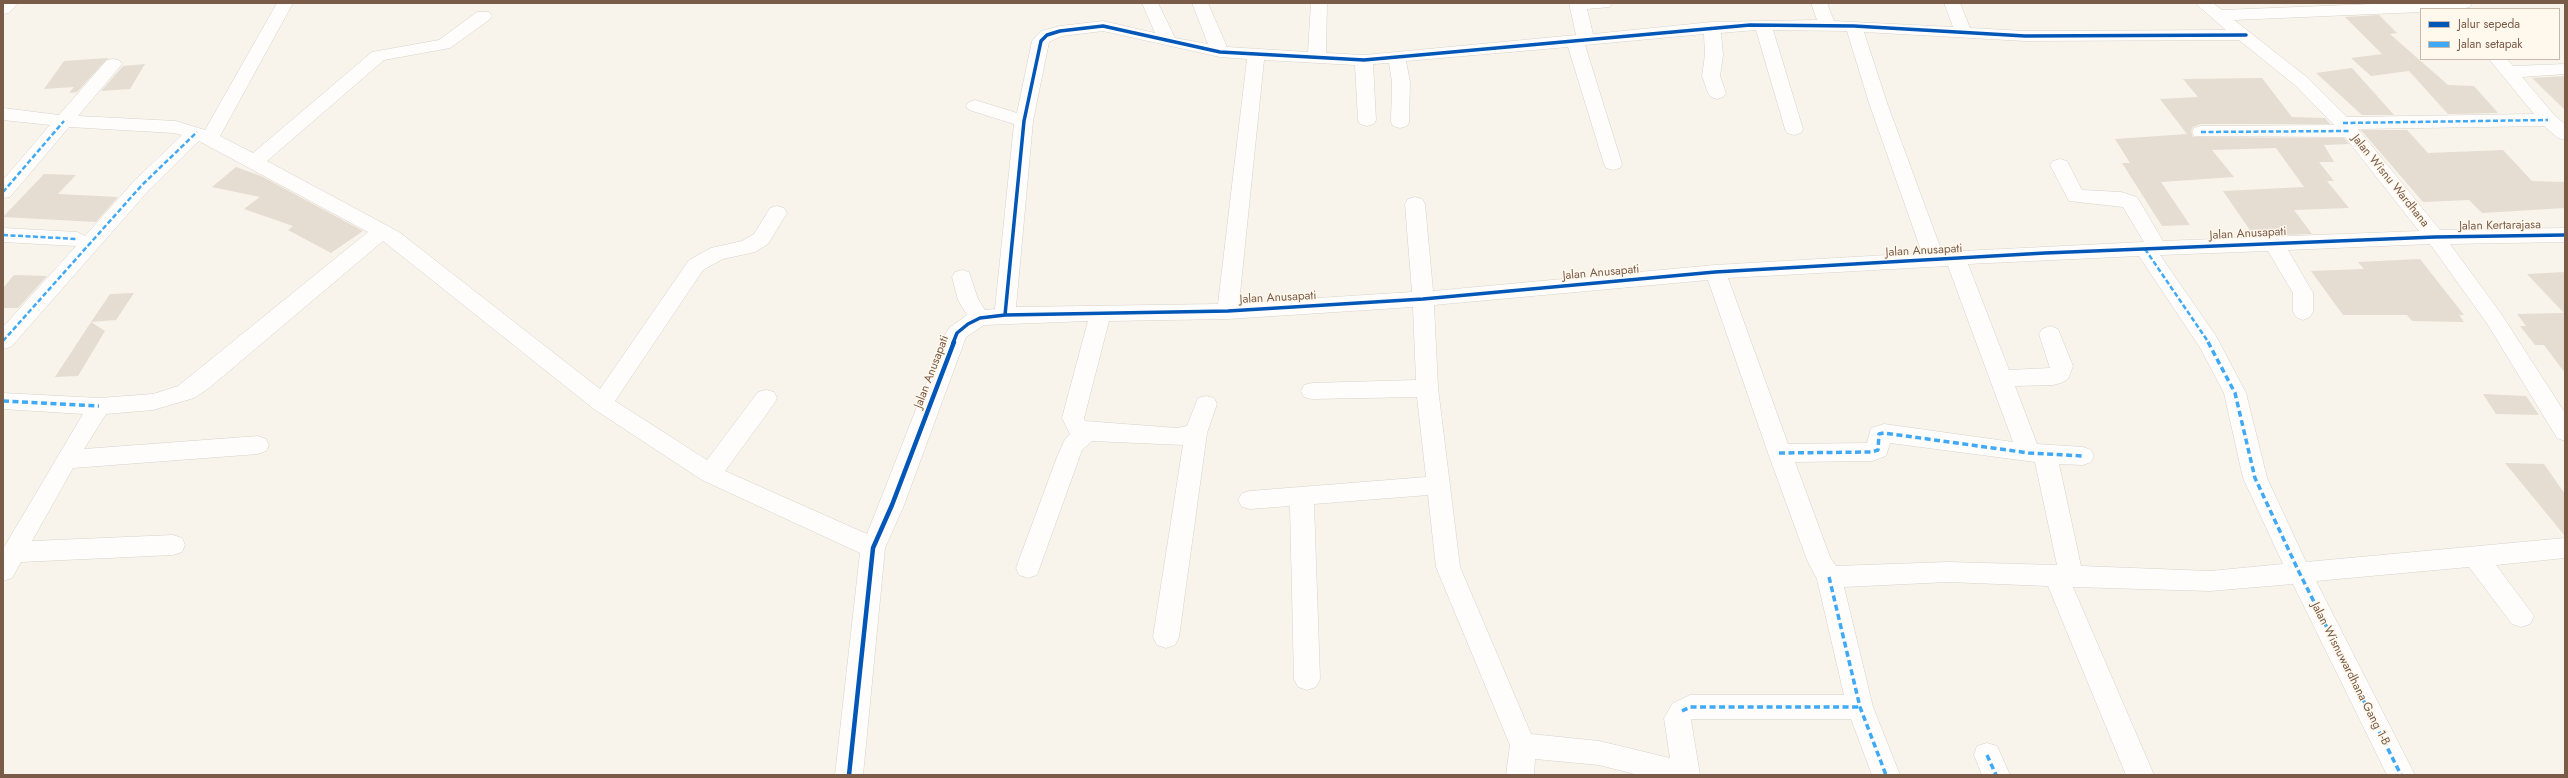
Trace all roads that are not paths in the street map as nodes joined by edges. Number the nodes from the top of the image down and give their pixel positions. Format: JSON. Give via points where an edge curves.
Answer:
{"nodes":[{"id":1,"x":10,"y":3,"type":"edge"},
{"id":2,"x":285,"y":3,"type":"edge"},
{"id":3,"x":1150,"y":3,"type":"edge"},
{"id":4,"x":1200,"y":3,"type":"edge"},
{"id":5,"x":1319,"y":3,"type":"edge"},
{"id":6,"x":1604,"y":3,"type":"edge"},
{"id":7,"x":1819,"y":3,"type":"edge"},
{"id":8,"x":1952,"y":3,"type":"edge"},
{"id":9,"x":2203,"y":3,"type":"edge"},
{"id":10,"x":1578,"y":4,"type":"edge"},
{"id":11,"x":2458,"y":7,"type":"edge"},
{"id":12,"x":2420,"y":8,"type":"edge"},
{"id":13,"x":2428,"y":8,"type":"edge"},
{"id":14,"x":3,"y":9,"type":"edge"},
{"id":15,"x":2221,"y":15,"type":"junction"},
{"id":16,"x":483,"y":16,"type":"dead end"},
{"id":17,"x":1763,"y":25,"type":"junction"},
{"id":18,"x":1826,"y":26,"type":"junction"},
{"id":19,"x":1854,"y":26,"type":"junction"},
{"id":20,"x":1712,"y":27,"type":"junction"},
{"id":21,"x":1963,"y":32,"type":"junction"},
{"id":22,"x":2246,"y":35,"type":"junction"},
{"id":23,"x":1580,"y":39,"type":"junction"},
{"id":24,"x":1168,"y":42,"type":"junction"},
{"id":25,"x":1220,"y":52,"type":"junction"},
{"id":26,"x":1256,"y":55,"type":"junction"},
{"id":27,"x":1317,"y":58,"type":"junction"},
{"id":28,"x":1397,"y":58,"type":"junction"},
{"id":29,"x":1364,"y":60,"type":"junction"},
{"id":30,"x":2499,"y":60,"type":"edge"},
{"id":31,"x":113,"y":64,"type":"dead end"},
{"id":32,"x":2565,"y":69,"type":"edge"},
{"id":33,"x":2510,"y":72,"type":"junction"},
{"id":34,"x":1717,"y":93,"type":"dead end"},
{"id":35,"x":975,"y":106,"type":"dead end"},
{"id":36,"x":3,"y":114,"type":"edge"},
{"id":37,"x":1367,"y":120,"type":"dead end"},
{"id":38,"x":2548,"y":120,"type":"junction"},
{"id":39,"x":64,"y":121,"type":"junction"},
{"id":40,"x":1024,"y":122,"type":"junction"},
{"id":41,"x":1400,"y":122,"type":"dead end"},
{"id":42,"x":2346,"y":127,"type":"junction"},
{"id":43,"x":1794,"y":129,"type":"dead end"},
{"id":44,"x":2202,"y":132,"type":"dead end"},
{"id":45,"x":2565,"y":134,"type":"edge"},
{"id":46,"x":204,"y":135,"type":"junction"},
{"id":47,"x":254,"y":162,"type":"junction"},
{"id":48,"x":1613,"y":164,"type":"dead end"},
{"id":49,"x":2060,"y":165,"type":"dead end"},
{"id":50,"x":3,"y":192,"type":"edge"},
{"id":51,"x":1415,"y":204,"type":"dead end"},
{"id":52,"x":777,"y":213,"type":"dead end"},
{"id":53,"x":382,"y":231,"type":"junction"},
{"id":54,"x":3,"y":235,"type":"edge"},
{"id":55,"x":2565,"y":235,"type":"edge"},
{"id":56,"x":2435,"y":237,"type":"junction"},
{"id":57,"x":77,"y":239,"type":"dead end"},
{"id":58,"x":2274,"y":243,"type":"junction"},
{"id":59,"x":2152,"y":249,"type":"junction"},
{"id":60,"x":1956,"y":259,"type":"junction"},
{"id":61,"x":1934,"y":260,"type":"junction"},
{"id":62,"x":1715,"y":272,"type":"junction"},
{"id":63,"x":962,"y":277,"type":"dead end"},
{"id":64,"x":1423,"y":299,"type":"junction"},
{"id":65,"x":1228,"y":311,"type":"junction"},
{"id":66,"x":2303,"y":312,"type":"dead end"},
{"id":67,"x":1101,"y":313,"type":"junction"},
{"id":68,"x":1005,"y":315,"type":"junction"},
{"id":69,"x":980,"y":318,"type":"junction"},
{"id":70,"x":2050,"y":334,"type":"dead end"},
{"id":71,"x":3,"y":340,"type":"edge"},
{"id":72,"x":1999,"y":378,"type":"junction"},
{"id":73,"x":1427,"y":388,"type":"junction"},
{"id":74,"x":1312,"y":392,"type":"dead end"},
{"id":75,"x":766,"y":398,"type":"dead end"},
{"id":76,"x":3,"y":401,"type":"edge"},
{"id":77,"x":602,"y":402,"type":"junction"},
{"id":78,"x":1206,"y":404,"type":"dead end"},
{"id":79,"x":99,"y":406,"type":"junction"},
{"id":80,"x":1087,"y":432,"type":"junction"},
{"id":81,"x":2565,"y":432,"type":"edge"},
{"id":82,"x":1196,"y":433,"type":"junction"},
{"id":83,"x":258,"y":445,"type":"dead end"},
{"id":84,"x":1779,"y":453,"type":"junction"},
{"id":85,"x":2037,"y":454,"type":"junction"},
{"id":86,"x":2084,"y":456,"type":"dead end"},
{"id":87,"x":66,"y":459,"type":"junction"},
{"id":88,"x":710,"y":474,"type":"junction"},
{"id":89,"x":1438,"y":485,"type":"junction"},
{"id":90,"x":1302,"y":496,"type":"junction"},
{"id":91,"x":1250,"y":500,"type":"dead end"},
{"id":92,"x":876,"y":541,"type":"junction"},
{"id":93,"x":173,"y":545,"type":"dead end"},
{"id":94,"x":2565,"y":548,"type":"edge"},
{"id":95,"x":2474,"y":555,"type":"junction"},
{"id":96,"x":9,"y":562,"type":"edge"},
{"id":97,"x":1028,"y":568,"type":"dead end"},
{"id":98,"x":2299,"y":572,"type":"junction"},
{"id":99,"x":1829,"y":577,"type":"junction"},
{"id":100,"x":2064,"y":577,"type":"junction"},
{"id":101,"x":2521,"y":616,"type":"dead end"},
{"id":102,"x":1166,"y":637,"type":"dead end"},
{"id":103,"x":1307,"y":679,"type":"dead end"},
{"id":104,"x":1860,"y":707,"type":"junction"},
{"id":105,"x":1523,"y":745,"type":"junction"},
{"id":106,"x":849,"y":775,"type":"edge"},
{"id":107,"x":1520,"y":775,"type":"edge"},
{"id":108,"x":1686,"y":775,"type":"edge"},
{"id":109,"x":1886,"y":775,"type":"edge"},
{"id":110,"x":2140,"y":775,"type":"edge"},
{"id":111,"x":2401,"y":775,"type":"edge"}],
"edges":[{"from":1,"to":14,"type":"street"},
{"from":2,"to":46,"type":"street"},
{"from":3,"to":24,"type":"street"},
{"from":4,"to":25,"type":"street"},
{"from":5,"to":27,"type":"street"},
{"from":6,"to":10,"type":"street"},
{"from":7,"to":18,"type":"street"},
{"from":8,"to":21,"type":"street"},
{"from":9,"to":15,"type":"street","name":"Jalan Wisnu Wardhana"},
{"from":10,"to":23,"type":"street"},
{"from":11,"to":13,"type":"street"},
{"from":12,"to":15,"type":"street"},
{"from":15,"to":22,"type":"street","name":"Jalan Wisnu Wardhana"},
{"from":16,"to":47,"type":"street","via":[[444,44],[378,56]]},
{"from":17,"to":18,"type":"street"},
{"from":17,"to":20,"type":"street"},
{"from":17,"to":43,"type":"street"},
{"from":18,"to":19,"type":"street"},
{"from":19,"to":21,"type":"street"},
{"from":19,"to":61,"type":"street","via":[[1878,103]]},
{"from":20,"to":23,"type":"street"},
{"from":20,"to":34,"type":"street","via":[[1714,55],[1711,76]]},
{"from":21,"to":22,"type":"street","via":[[2072,37]]},
{"from":22,"to":42,"type":"street","name":"Jalan Wisnu Wardhana","via":[[2302,82]]},
{"from":23,"to":28,"type":"street"},
{"from":23,"to":48,"type":"street"},
{"from":24,"to":25,"type":"street"},
{"from":24,"to":40,"type":"street","via":[[1102,26],[1073,28],[1047,35],[1041,41]]},
{"from":25,"to":26,"type":"street"},
{"from":26,"to":27,"type":"street"},
{"from":26,"to":65,"type":"street"},
{"from":27,"to":29,"type":"street"},
{"from":28,"to":29,"type":"street"},
{"from":28,"to":41,"type":"street","via":[[1401,82]]},
{"from":29,"to":37,"type":"street"},
{"from":30,"to":33,"type":"street"},
{"from":31,"to":39,"type":"street"},
{"from":32,"to":33,"type":"street"},
{"from":33,"to":38,"type":"street"},
{"from":35,"to":40,"type":"street"},
{"from":36,"to":39,"type":"street"},
{"from":38,"to":42,"type":"street"},
{"from":38,"to":45,"type":"street"},
{"from":39,"to":46,"type":"street","via":[[148,125]]},
{"from":39,"to":50,"type":"street"},
{"from":40,"to":68,"type":"street"},
{"from":42,"to":44,"type":"street"},
{"from":42,"to":56,"type":"street","name":"Jalan Wisnu Wardhana"},
{"from":46,"to":47,"type":"street"},
{"from":46,"to":71,"type":"street","via":[[142,185]]},
{"from":47,"to":53,"type":"street"},
{"from":49,"to":59,"type":"street","name":"Jalan Wisnuwardhana Gang 1-B","via":[[2076,196],[2121,198],[2130,202]]},
{"from":51,"to":64,"type":"street"},
{"from":52,"to":77,"type":"street","via":[[761,239],[748,247],[718,253],[696,265]]},
{"from":53,"to":77,"type":"street"},
{"from":53,"to":79,"type":"street","via":[[186,392],[153,402]]},
{"from":54,"to":57,"type":"street"},
{"from":55,"to":56,"type":"street","name":"Jalan Kertarajasa"},
{"from":56,"to":58,"type":"street","name":"Jalan Anusapati"},
{"from":56,"to":81,"type":"street","name":"Jalan Wisnu Wardhana","via":[[2495,320]]},
{"from":58,"to":59,"type":"street","name":"Jalan Anusapati"},
{"from":58,"to":66,"type":"street","via":[[2303,293]]},
{"from":59,"to":60,"type":"street","name":"Jalan Anusapati"},
{"from":59,"to":98,"type":"street","name":"Jalan Wisnuwardhana Gang 1-B","via":[[2208,342],[2235,394],[2255,478]]},
{"from":60,"to":61,"type":"street","name":"Jalan Anusapati"},
{"from":60,"to":72,"type":"street"},
{"from":61,"to":62,"type":"street","name":"Jalan Anusapati"},
{"from":62,"to":64,"type":"street","name":"Jalan Anusapati"},
{"from":62,"to":84,"type":"street"},
{"from":63,"to":69,"type":"street","via":[[968,300]]},
{"from":64,"to":65,"type":"street","name":"Jalan Anusapati"},
{"from":64,"to":73,"type":"street"},
{"from":65,"to":67,"type":"street","name":"Jalan Anusapati"},
{"from":67,"to":68,"type":"street","name":"Jalan Anusapati"},
{"from":67,"to":80,"type":"street","via":[[1073,418],[1076,427]]},
{"from":68,"to":69,"type":"street","name":"Jalan Anusapati"},
{"from":69,"to":92,"type":"street","name":"Jalan Anusapati","via":[[957,333]]},
{"from":70,"to":72,"type":"street","via":[[2062,366],[2060,373],[2053,377]]},
{"from":72,"to":85,"type":"street"},
{"from":73,"to":74,"type":"street"},
{"from":73,"to":89,"type":"street"},
{"from":75,"to":88,"type":"street"},
{"from":76,"to":79,"type":"street"},
{"from":77,"to":88,"type":"street"},
{"from":78,"to":82,"type":"street"},
{"from":79,"to":87,"type":"street"},
{"from":80,"to":82,"type":"street","via":[[1177,437]]},
{"from":80,"to":97,"type":"street","via":[[1073,444]]},
{"from":82,"to":102,"type":"street"},
{"from":83,"to":87,"type":"street"},
{"from":84,"to":85,"type":"street","via":[[1872,452],[1878,450],[1879,434],[1884,433]]},
{"from":84,"to":99,"type":"street","via":[[1819,560]]},
{"from":85,"to":86,"type":"street"},
{"from":85,"to":100,"type":"street"},
{"from":87,"to":96,"type":"street"},
{"from":88,"to":92,"type":"street"},
{"from":89,"to":90,"type":"street"},
{"from":89,"to":105,"type":"street","via":[[1448,567]]},
{"from":90,"to":91,"type":"street"},
{"from":90,"to":103,"type":"street"},
{"from":92,"to":106,"type":"street","name":"Jalan Anusapati"},
{"from":93,"to":96,"type":"street"},
{"from":94,"to":95,"type":"street"},
{"from":95,"to":98,"type":"street"},
{"from":95,"to":101,"type":"street"},
{"from":98,"to":100,"type":"street","via":[[2210,581]]},
{"from":98,"to":111,"type":"street","name":"Jalan Wisnuwardhana Gang 1-B"},
{"from":99,"to":100,"type":"street","via":[[1948,572]]},
{"from":99,"to":104,"type":"street"},
{"from":100,"to":110,"type":"street"},
{"from":104,"to":108,"type":"street","via":[[1690,707],[1682,711],[1678,718]]},
{"from":104,"to":109,"type":"street"},
{"from":105,"to":107,"type":"street"},
{"from":105,"to":108,"type":"street","via":[[1599,753]]}]}
